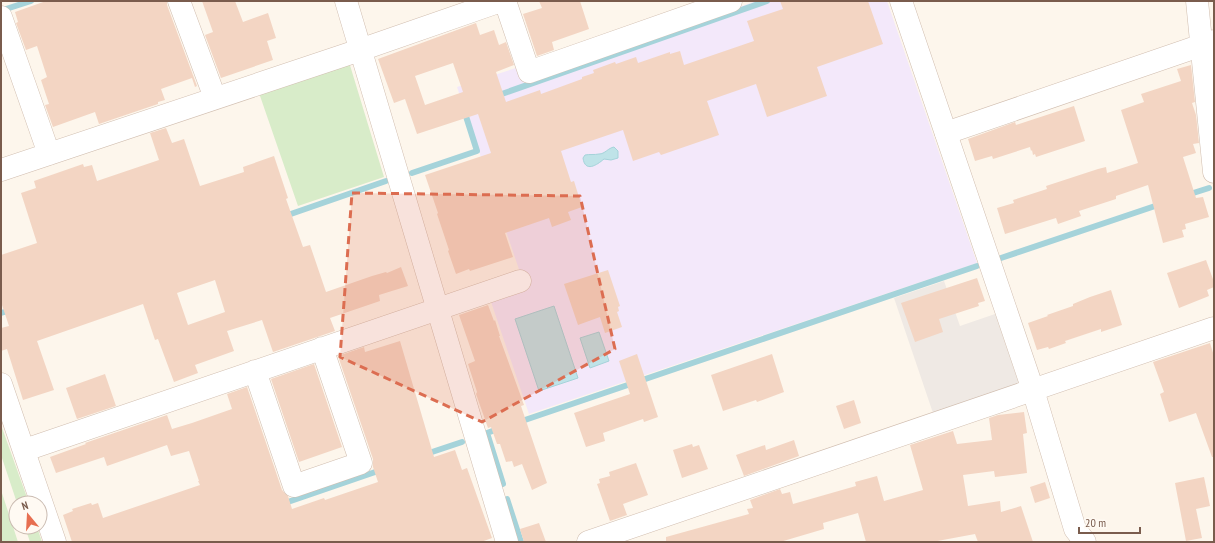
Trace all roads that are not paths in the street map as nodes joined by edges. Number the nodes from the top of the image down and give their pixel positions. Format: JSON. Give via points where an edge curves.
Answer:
{"nodes":[{"id":1,"x":179,"y":1,"type":"edge"},
{"id":2,"x":346,"y":1,"type":"edge"},
{"id":3,"x":501,"y":1,"type":"edge"},
{"id":4,"x":505,"y":1,"type":"edge"},
{"id":5,"x":731,"y":1,"type":"edge"},
{"id":6,"x":901,"y":1,"type":"edge"},
{"id":7,"x":1197,"y":1,"type":"edge"},
{"id":8,"x":1212,"y":1,"type":"edge"},
{"id":9,"x":1,"y":17,"type":"edge"},
{"id":10,"x":1214,"y":20,"type":"edge"},
{"id":11,"x":1208,"y":43,"type":"edge"},
{"id":12,"x":360,"y":50,"type":"junction"},
{"id":13,"x":215,"y":98,"type":"junction"},
{"id":14,"x":946,"y":133,"type":"junction"},
{"id":15,"x":50,"y":154,"type":"junction"},
{"id":16,"x":1,"y":170,"type":"edge"},
{"id":17,"x":1214,"y":172,"type":"edge"},
{"id":18,"x":520,"y":281,"type":"dead end"},
{"id":19,"x":437,"y":309,"type":"junction"},
{"id":20,"x":1214,"y":328,"type":"edge"},
{"id":21,"x":322,"y":348,"type":"junction"},
{"id":22,"x":255,"y":371,"type":"junction"},
{"id":23,"x":1,"y":384,"type":"edge"},
{"id":24,"x":1033,"y":390,"type":"junction"},
{"id":25,"x":25,"y":450,"type":"junction"},
{"id":26,"x":56,"y":542,"type":"edge"},
{"id":27,"x":507,"y":542,"type":"edge"},
{"id":28,"x":588,"y":542,"type":"edge"},
{"id":29,"x":1085,"y":542,"type":"edge"}],
"edges":[{"from":1,"to":13,"type":"street"},
{"from":2,"to":12,"type":"street"},
{"from":3,"to":12,"type":"street"},
{"from":4,"to":5,"type":"street","via":[[529,72]]},
{"from":6,"to":14,"type":"street"},
{"from":7,"to":11,"type":"street"},
{"from":8,"to":10,"type":"street"},
{"from":9,"to":15,"type":"street"},
{"from":11,"to":14,"type":"street"},
{"from":11,"to":17,"type":"street"},
{"from":12,"to":13,"type":"street"},
{"from":12,"to":19,"type":"street"},
{"from":13,"to":15,"type":"street"},
{"from":14,"to":24,"type":"street"},
{"from":15,"to":16,"type":"street"},
{"from":18,"to":19,"type":"street"},
{"from":19,"to":21,"type":"street"},
{"from":19,"to":27,"type":"street"},
{"from":20,"to":24,"type":"street"},
{"from":21,"to":22,"type":"street"},
{"from":21,"to":22,"type":"street","via":[[361,463],[294,486]]},
{"from":22,"to":25,"type":"street"},
{"from":23,"to":25,"type":"street"},
{"from":24,"to":28,"type":"street"},
{"from":24,"to":29,"type":"street","via":[[1075,529]]},
{"from":25,"to":26,"type":"street"}]}
